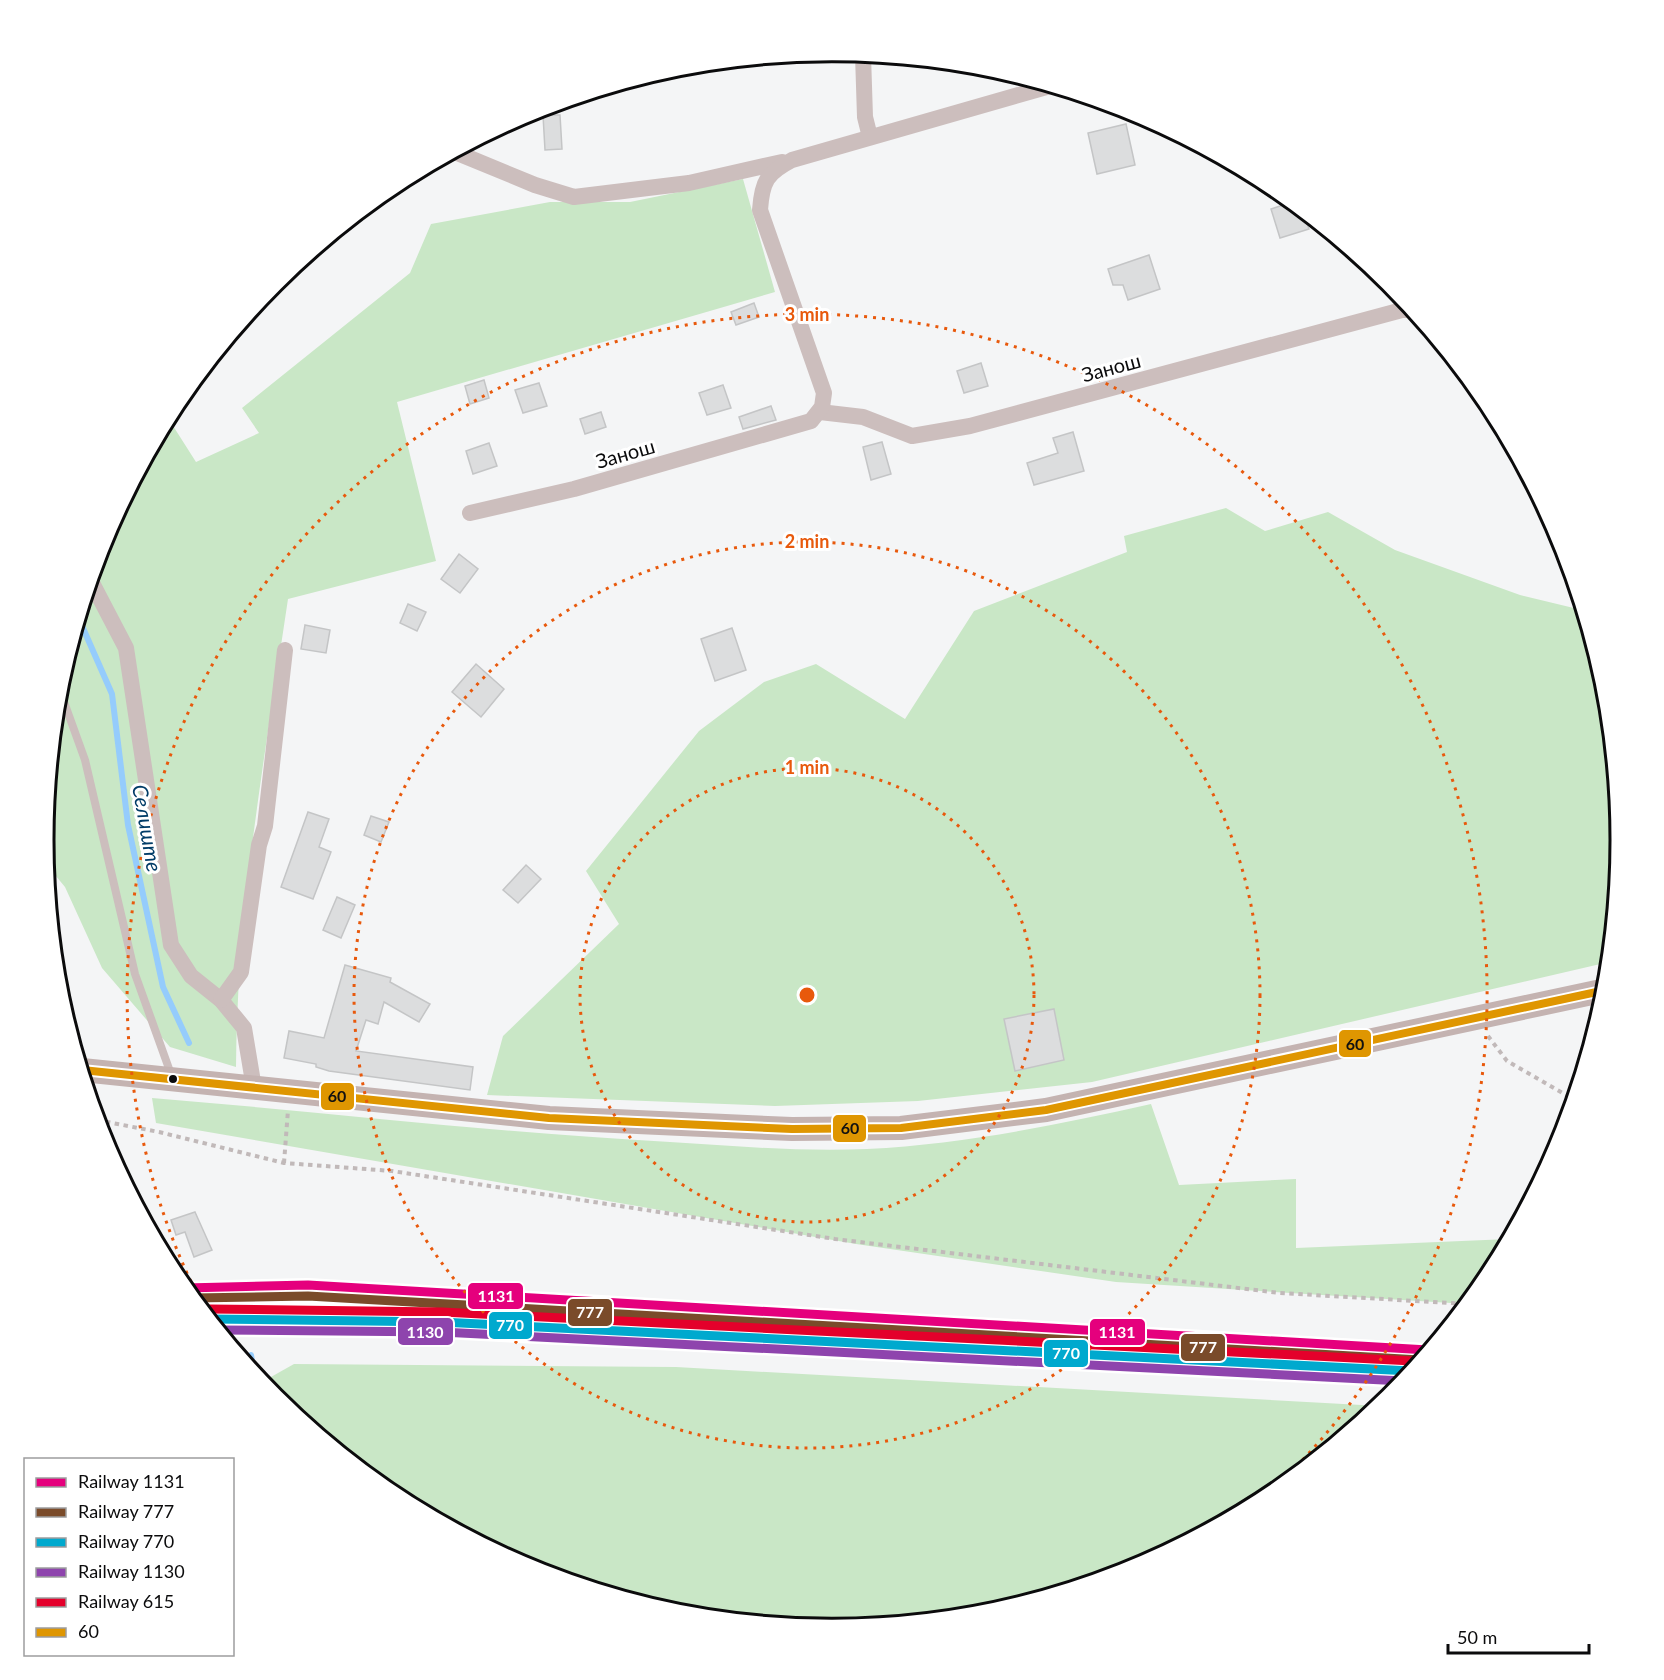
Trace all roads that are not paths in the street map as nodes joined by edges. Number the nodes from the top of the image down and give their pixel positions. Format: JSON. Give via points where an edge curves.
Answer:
{"nodes":[{"id":1,"x":863,"y":63,"type":"edge"},
{"id":2,"x":1036,"y":90,"type":"edge"},
{"id":3,"x":870,"y":137,"type":"junction"},
{"id":4,"x":463,"y":155,"type":"edge"},
{"id":5,"x":792,"y":160,"type":"junction"},
{"id":6,"x":1401,"y":310,"type":"edge"},
{"id":7,"x":820,"y":412,"type":"junction"},
{"id":8,"x":470,"y":513,"type":"dead end"},
{"id":9,"x":95,"y":589,"type":"edge"},
{"id":10,"x":285,"y":650,"type":"dead end"},
{"id":11,"x":66,"y":709,"type":"edge"},
{"id":12,"x":1595,"y":992,"type":"edge"},
{"id":13,"x":221,"y":1000,"type":"junction"},
{"id":14,"x":90,"y":1071,"type":"edge"},
{"id":15,"x":174,"y":1080,"type":"junction"},
{"id":16,"x":254,"y":1088,"type":"junction"}],
"edges":[{"from":1,"to":3,"type":"street","via":[[865,117]]},
{"from":2,"to":3,"type":"street"},
{"from":3,"to":5,"type":"street"},
{"from":4,"to":5,"type":"street","via":[[574,197],[689,183]]},
{"from":5,"to":7,"type":"street","via":[[773,170],[762,188],[760,210],[824,393]]},
{"from":6,"to":7,"type":"street","name":"Занош","via":[[970,426],[912,436],[863,417]]},
{"from":7,"to":8,"type":"street","name":"Занош","via":[[800,425],[574,489]]},
{"from":9,"to":13,"type":"street","via":[[126,648],[171,945],[191,976]]},
{"from":10,"to":13,"type":"street","via":[[265,826],[241,972]]},
{"from":11,"to":15,"type":"lane","via":[[85,760],[135,974]]},
{"from":12,"to":16,"type":"main road","via":[[1046,1110],[901,1128],[792,1129],[571,1119]]},
{"from":13,"to":16,"type":"street","via":[[244,1028]]},
{"from":14,"to":15,"type":"main road"},
{"from":15,"to":16,"type":"main road"}]}
